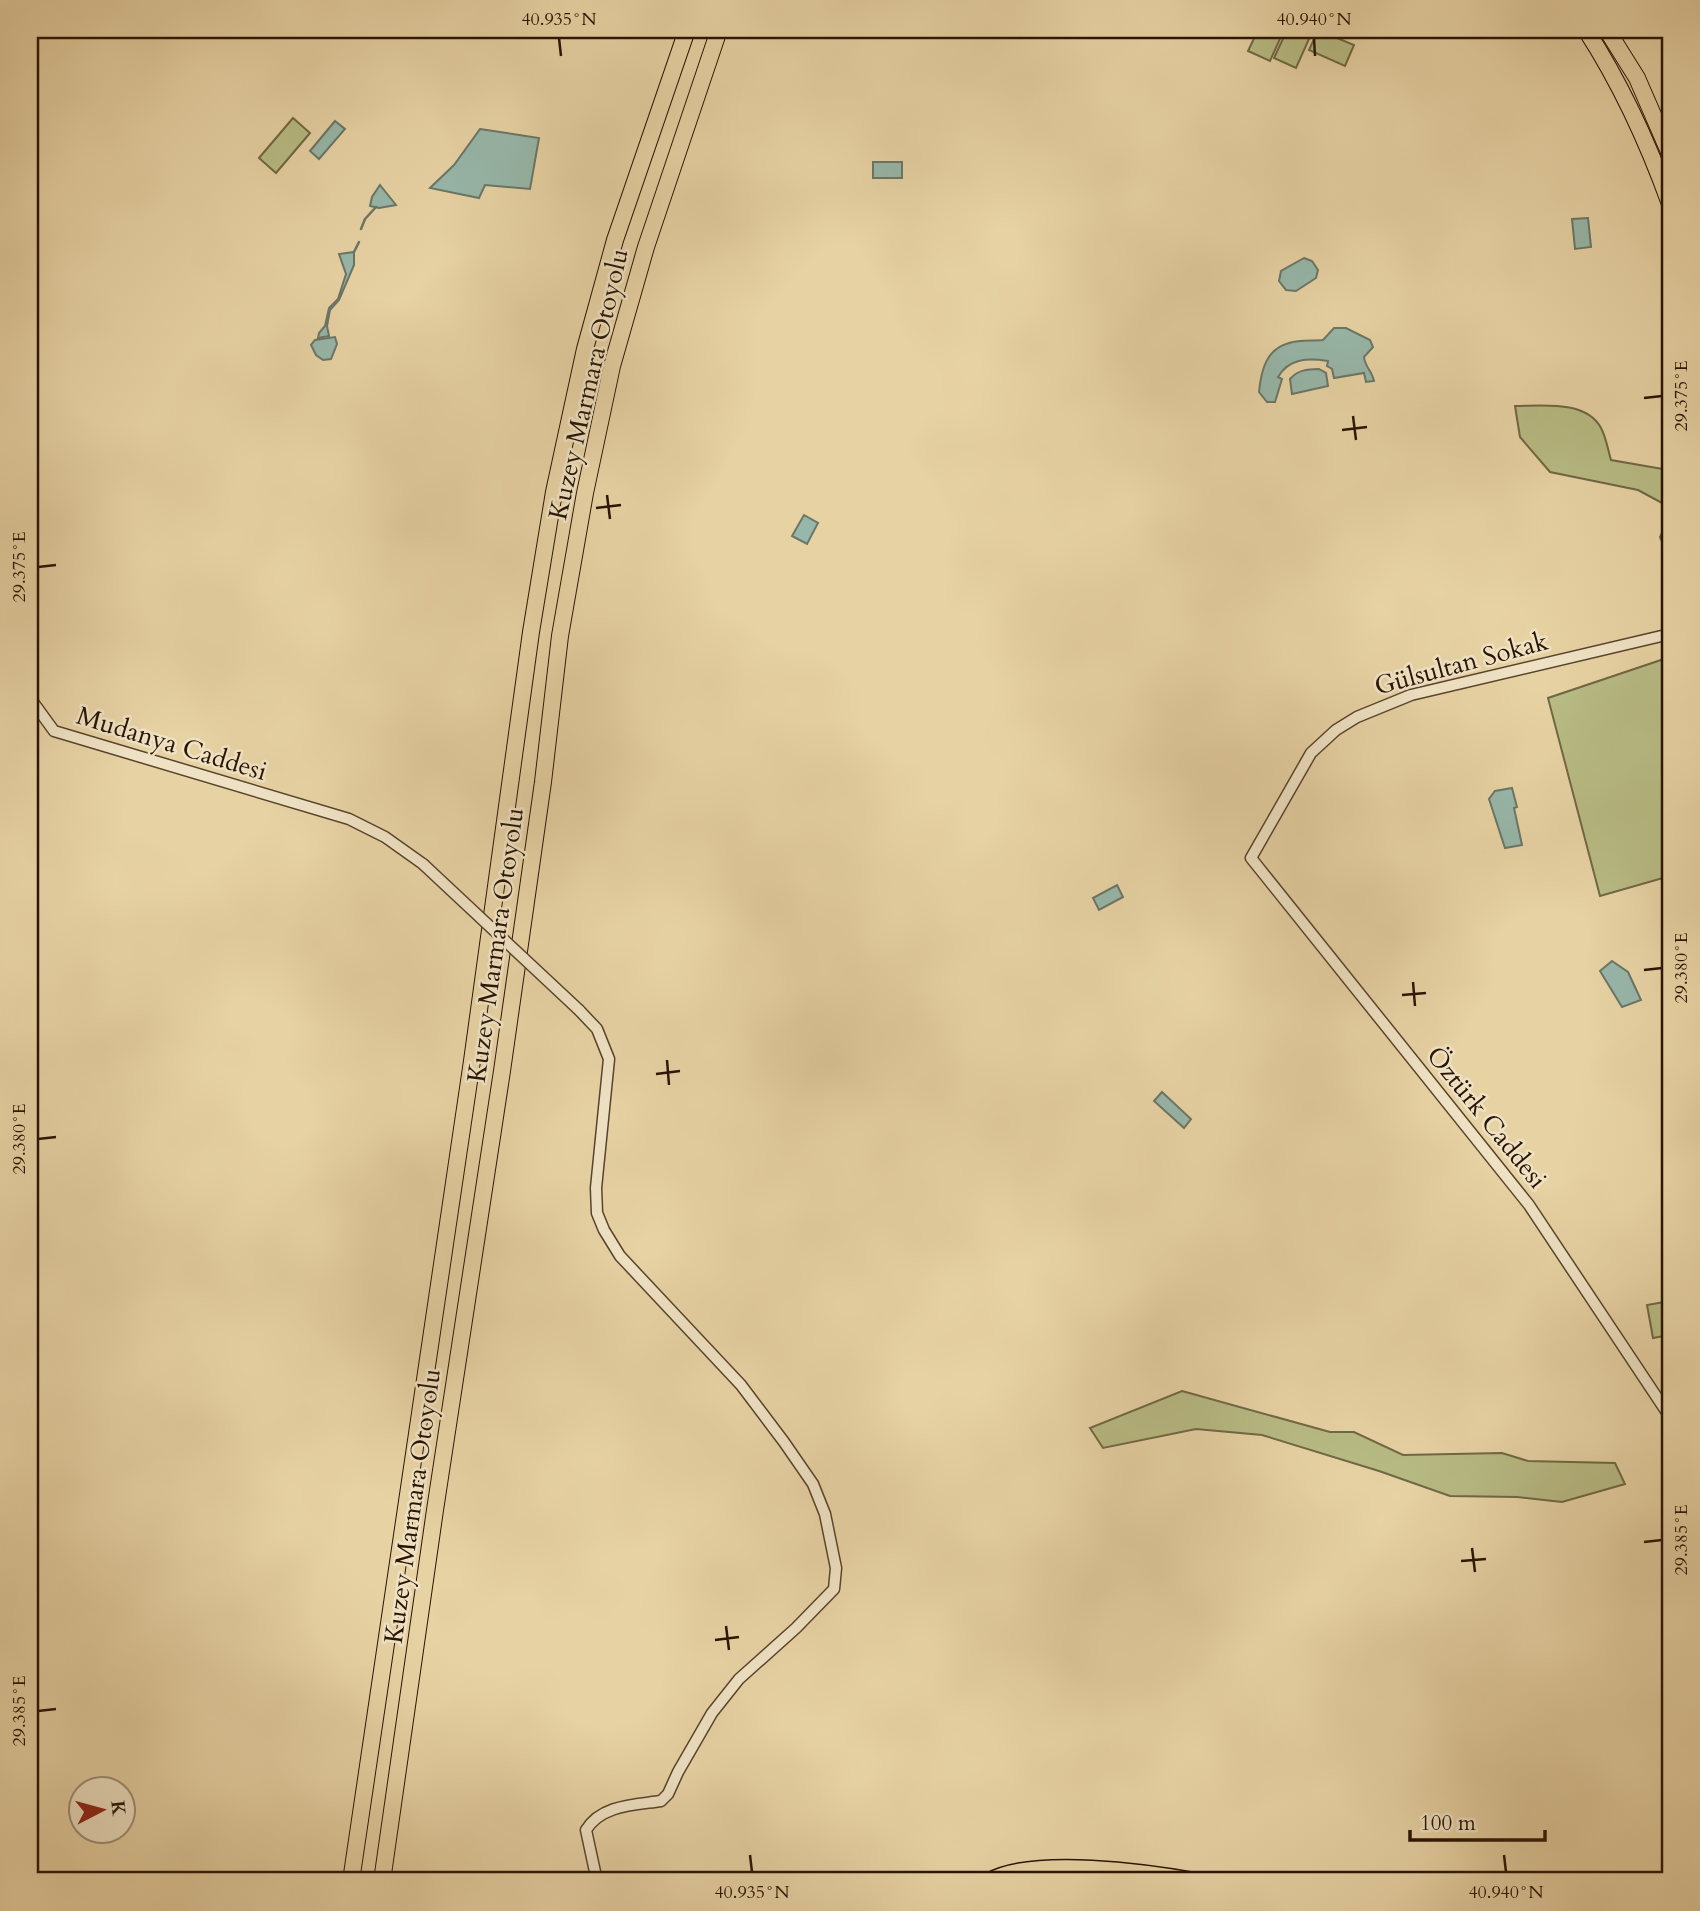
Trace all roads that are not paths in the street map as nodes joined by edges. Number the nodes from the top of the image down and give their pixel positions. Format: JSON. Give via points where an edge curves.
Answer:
{"nodes":[{"id":1,"x":687,"y":30,"type":"edge"},
{"id":2,"x":719,"y":30,"type":"edge"},
{"id":3,"x":1586,"y":30,"type":"edge"},
{"id":4,"x":1607,"y":30,"type":"edge"},
{"id":5,"x":1670,"y":154,"type":"edge"},
{"id":6,"x":1670,"y":204,"type":"edge"},
{"id":7,"x":1670,"y":634,"type":"edge"},
{"id":8,"x":30,"y":698,"type":"edge"},
{"id":9,"x":1251,"y":858,"type":"joint"},
{"id":10,"x":1670,"y":1417,"type":"edge"},
{"id":11,"x":351,"y":1881,"type":"edge"},
{"id":12,"x":382,"y":1881,"type":"edge"},
{"id":13,"x":597,"y":1881,"type":"edge"},
{"id":14,"x":989,"y":1881,"type":"edge"},
{"id":15,"x":1200,"y":1881,"type":"edge"}],
"edges":[{"from":1,"to":11,"type":"highway","name":"Kuzey Marmara Otoyolu","via":[[615,240],[554,492]]},
{"from":2,"to":12,"type":"highway","name":"Kuzey Marmara Otoyolu","via":[[646,247],[612,366],[585,493],[560,636],[506,1043]]},
{"from":3,"to":6,"type":"highway","via":[[1608,64]]},
{"from":4,"to":5,"type":"highway","via":[[1637,78]]},
{"from":7,"to":9,"type":"street","name":"Gülsultan Sokak","via":[[1411,695],[1357,717],[1311,753]]},
{"from":8,"to":13,"type":"street","name":"Mudanya Caddesi","bridge":true,"via":[[54,731],[349,819],[385,837],[423,864],[597,1029],[609,1059],[596,1188],[597,1213],[604,1230],[620,1256],[741,1385],[784,1442],[813,1485],[825,1514],[836,1568],[834,1588],[739,1679],[712,1713],[668,1794],[661,1801],[604,1811],[592,1819],[586,1830]]},
{"from":9,"to":10,"type":"street","name":"Öztürk Caddesi","via":[[1530,1206]]},
{"from":14,"to":15,"type":"main road","via":[[1044,1867],[1151,1872]]}]}
